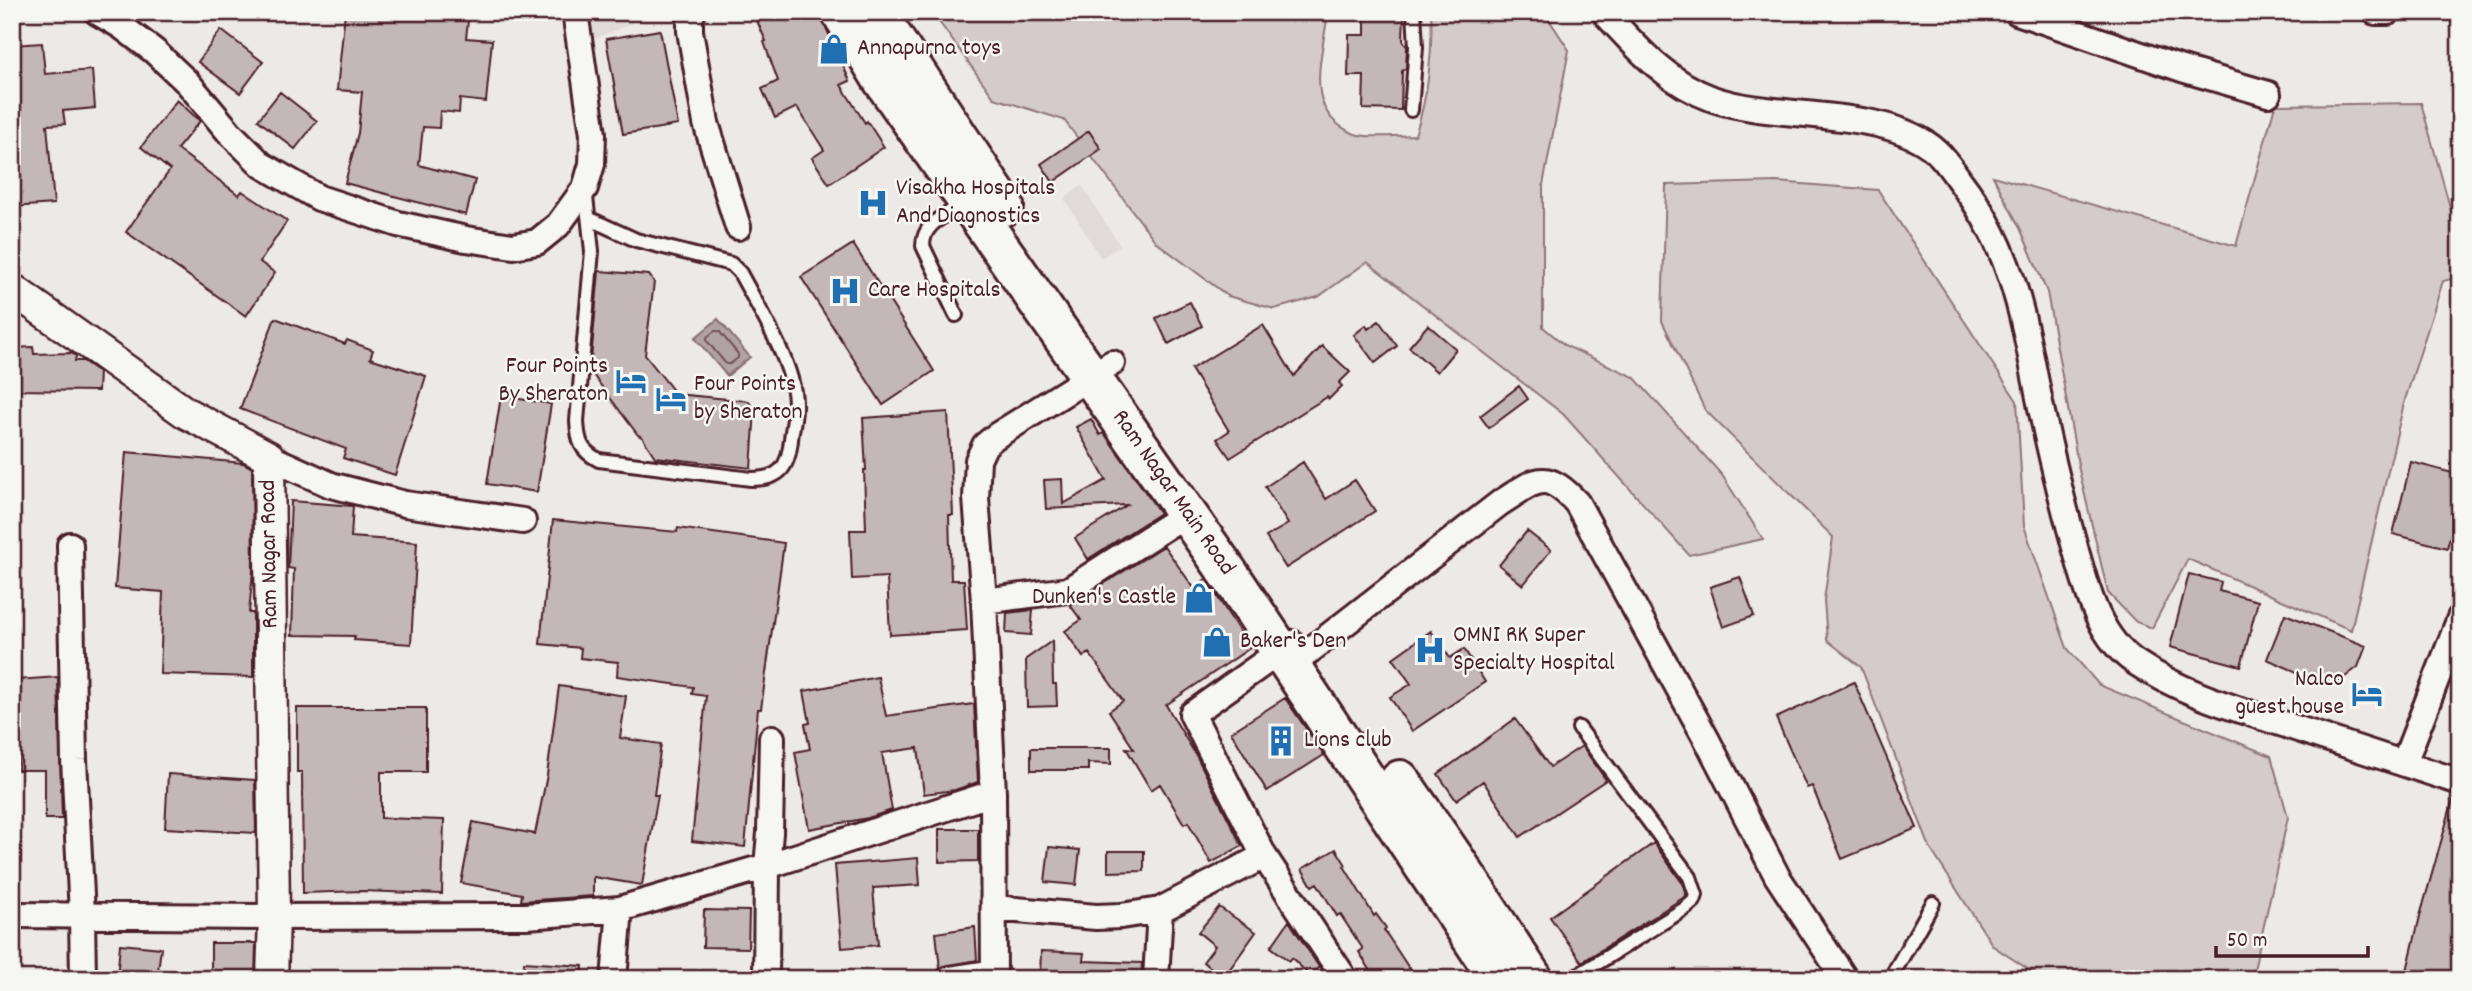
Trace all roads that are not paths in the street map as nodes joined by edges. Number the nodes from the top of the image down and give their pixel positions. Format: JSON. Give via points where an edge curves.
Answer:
{"nodes":[{"id":1,"x":97,"y":12,"type":"edge"},
{"id":2,"x":575,"y":12,"type":"edge"},
{"id":3,"x":693,"y":12,"type":"edge"},
{"id":4,"x":841,"y":12,"type":"edge"},
{"id":5,"x":876,"y":12,"type":"edge"},
{"id":6,"x":1414,"y":12,"type":"edge"},
{"id":7,"x":1604,"y":12,"type":"edge"},
{"id":8,"x":2017,"y":12,"type":"edge"},
{"id":9,"x":2375,"y":12,"type":"edge"},
{"id":10,"x":2388,"y":12,"type":"edge"},
{"id":11,"x":2046,"y":17,"type":"edge"},
{"id":12,"x":2268,"y":94,"type":"dead end"},
{"id":13,"x":1411,"y":110,"type":"dead end"},
{"id":14,"x":585,"y":188,"type":"junction"},
{"id":15,"x":968,"y":201,"type":"junction"},
{"id":16,"x":590,"y":219,"type":"junction"},
{"id":17,"x":738,"y":227,"type":"dead end"},
{"id":18,"x":12,"y":289,"type":"edge"},
{"id":19,"x":956,"y":315,"type":"dead end"},
{"id":20,"x":1102,"y":370,"type":"junction"},
{"id":21,"x":269,"y":457,"type":"junction"},
{"id":22,"x":1186,"y":514,"type":"junction"},
{"id":23,"x":523,"y":521,"type":"dead end"},
{"id":24,"x":70,"y":545,"type":"dead end"},
{"id":25,"x":984,"y":601,"type":"junction"},
{"id":26,"x":2460,"y":618,"type":"edge"},
{"id":27,"x":1295,"y":651,"type":"junction"},
{"id":28,"x":1579,"y":728,"type":"dead end"},
{"id":29,"x":772,"y":738,"type":"dead end"},
{"id":30,"x":2404,"y":764,"type":"junction"},
{"id":31,"x":2460,"y":782,"type":"edge"},
{"id":32,"x":993,"y":793,"type":"junction"},
{"id":33,"x":1264,"y":856,"type":"junction"},
{"id":34,"x":766,"y":866,"type":"junction"},
{"id":35,"x":1933,"y":903,"type":"dead end"},
{"id":36,"x":994,"y":908,"type":"junction"},
{"id":37,"x":620,"y":909,"type":"junction"},
{"id":38,"x":1160,"y":910,"type":"junction"},
{"id":39,"x":82,"y":914,"type":"junction"},
{"id":40,"x":12,"y":915,"type":"edge"},
{"id":41,"x":274,"y":917,"type":"junction"},
{"id":42,"x":994,"y":975,"type":"edge"},
{"id":43,"x":83,"y":979,"type":"edge"},
{"id":44,"x":272,"y":979,"type":"edge"},
{"id":45,"x":614,"y":979,"type":"edge"},
{"id":46,"x":766,"y":979,"type":"edge"},
{"id":47,"x":949,"y":979,"type":"edge"},
{"id":48,"x":1156,"y":979,"type":"edge"},
{"id":49,"x":1345,"y":979,"type":"edge"},
{"id":50,"x":1499,"y":979,"type":"edge"},
{"id":51,"x":1532,"y":979,"type":"edge"},
{"id":52,"x":1572,"y":979,"type":"edge"},
{"id":53,"x":1845,"y":979,"type":"edge"},
{"id":54,"x":1890,"y":979,"type":"edge"}],
"edges":[{"from":1,"to":14,"type":"street","via":[[154,51],[262,165],[319,198],[398,224],[513,246],[537,242],[558,225]]},
{"from":2,"to":14,"type":"street","via":[[593,135]]},
{"from":3,"to":17,"type":"street","via":[[690,31],[706,123]]},
{"from":4,"to":15,"type":"main road","name":"Ram Nagar Main Road"},
{"from":5,"to":20,"type":"main road"},
{"from":6,"to":13,"type":"lane"},
{"from":7,"to":30,"type":"street","via":[[1664,74],[1712,98],[1884,127],[1914,137],[1937,152],[1973,197],[2010,270],[2057,482],[2085,583],[2106,631],[2134,662],[2180,686]]},
{"from":8,"to":11,"type":"street"},
{"from":9,"to":10,"type":"street"},
{"from":11,"to":12,"type":"street","via":[[2182,69]]},
{"from":14,"to":16,"type":"lane"},
{"from":15,"to":19,"type":"lane","via":[[923,235],[923,246]]},
{"from":15,"to":20,"type":"main road","name":"Ram Nagar Main Road"},
{"from":16,"to":16,"type":"lane","via":[[636,240],[731,264],[740,273],[792,385],[795,402],[790,449],[777,475],[751,479],[598,460],[582,448],[577,421],[590,287]]},
{"from":18,"to":21,"type":"street","name":"Ram Nagar Road","via":[[186,413]]},
{"from":20,"to":22,"type":"main road","name":"Ram Nagar Main Road"},
{"from":20,"to":25,"type":"street","via":[[985,445],[978,460],[976,498]]},
{"from":20,"to":27,"type":"main road"},
{"from":21,"to":23,"type":"street","via":[[331,485],[405,504]]},
{"from":21,"to":41,"type":"street","name":"Ram Nagar Road"},
{"from":22,"to":25,"type":"street","via":[[1068,590]]},
{"from":22,"to":27,"type":"main road","name":"Ram Nagar Main Road","via":[[1238,587]]},
{"from":24,"to":39,"type":"street"},
{"from":25,"to":32,"type":"street"},
{"from":26,"to":30,"type":"street"},
{"from":27,"to":33,"type":"street","via":[[1192,714]]},
{"from":27,"to":50,"type":"main road","name":"Ram Nagar Main Road"},
{"from":27,"to":51,"type":"main road","via":[[1454,858]]},
{"from":27,"to":53,"type":"street","via":[[1500,503],[1533,483],[1548,480],[1560,485],[1577,503],[1777,876]]},
{"from":28,"to":52,"type":"lane","via":[[1690,877],[1696,895],[1686,908]]},
{"from":29,"to":34,"type":"street"},
{"from":30,"to":31,"type":"street"},
{"from":32,"to":34,"type":"street"},
{"from":32,"to":36,"type":"street"},
{"from":33,"to":38,"type":"street"},
{"from":33,"to":49,"type":"street"},
{"from":34,"to":37,"type":"street"},
{"from":34,"to":46,"type":"street"},
{"from":35,"to":54,"type":"lane"},
{"from":36,"to":38,"type":"street","via":[[1096,917]]},
{"from":36,"to":42,"type":"street"},
{"from":37,"to":41,"type":"street","via":[[487,917]]},
{"from":37,"to":45,"type":"street"},
{"from":38,"to":48,"type":"street"},
{"from":39,"to":40,"type":"street"},
{"from":39,"to":41,"type":"street"},
{"from":39,"to":43,"type":"street"},
{"from":41,"to":44,"type":"street","name":"Ram Nagar Road"},
{"from":42,"to":47,"type":"street"}]}
